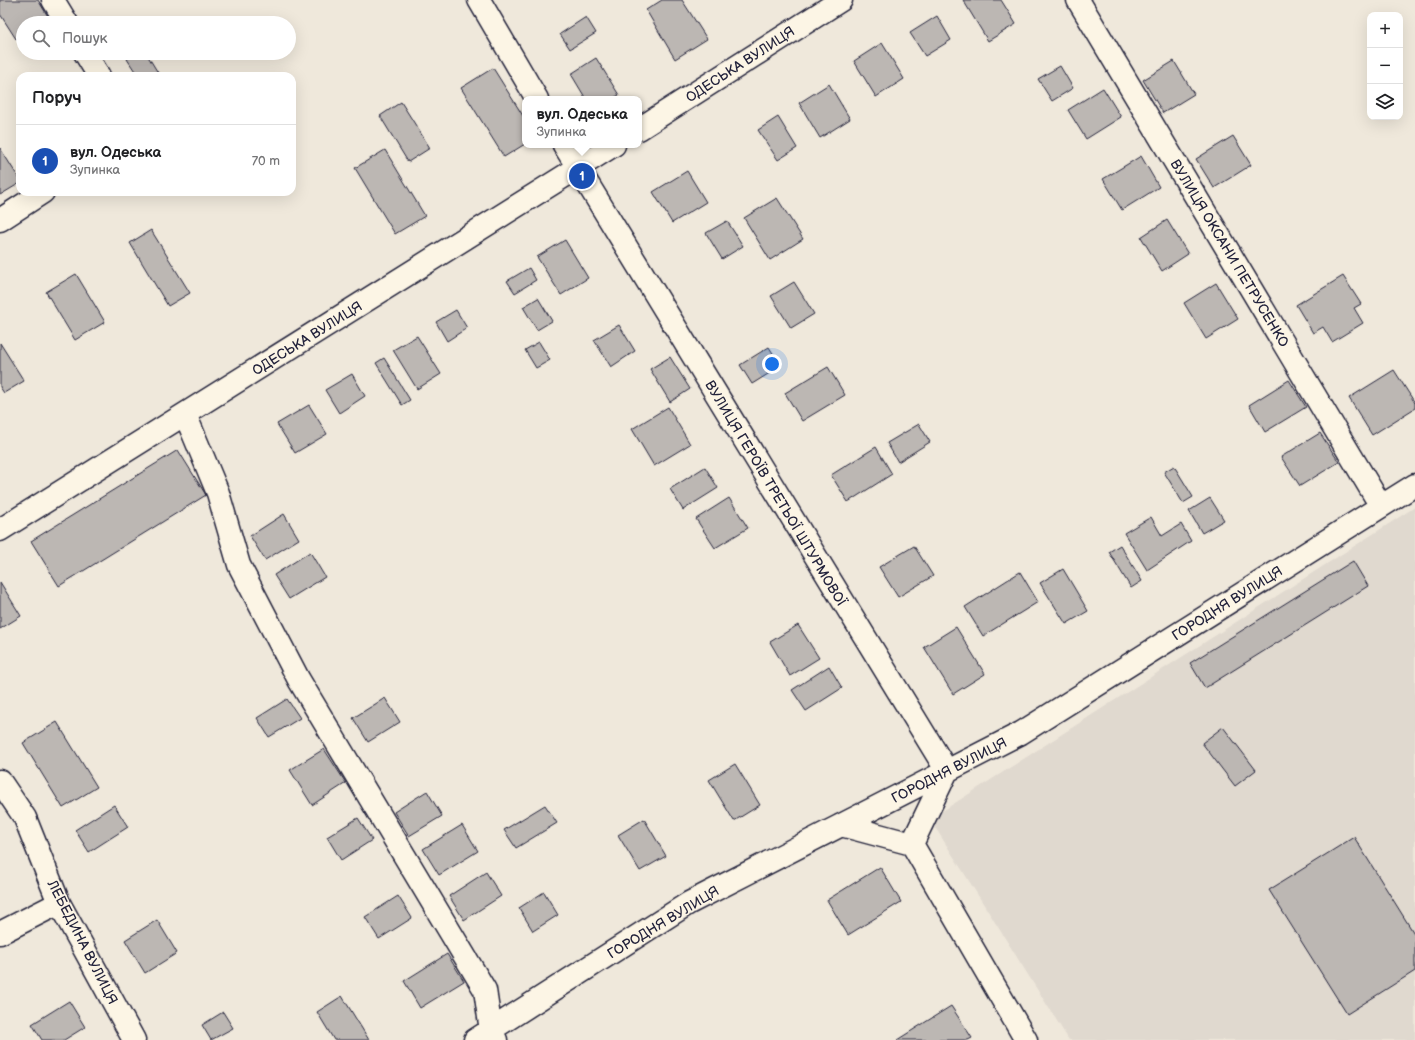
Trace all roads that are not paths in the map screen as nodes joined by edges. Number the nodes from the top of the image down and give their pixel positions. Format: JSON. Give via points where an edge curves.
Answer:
{"nodes":[{"id":1,"x":53,"y":0,"type":"edge"},
{"id":2,"x":479,"y":0,"type":"edge"},
{"id":3,"x":841,"y":0,"type":"edge"},
{"id":4,"x":1078,"y":0,"type":"edge"},
{"id":5,"x":63,"y":16,"type":"edge"},
{"id":6,"x":89,"y":60,"type":"edge"},
{"id":7,"x":97,"y":72,"type":"edge"},
{"id":8,"x":535,"y":96,"type":"edge"},
{"id":9,"x":642,"y":127,"type":"edge"},
{"id":10,"x":566,"y":148,"type":"edge"},
{"id":11,"x":609,"y":148,"type":"edge"},
{"id":12,"x":578,"y":168,"type":"junction"},
{"id":13,"x":37,"y":196,"type":"edge"},
{"id":14,"x":0,"y":220,"type":"edge"},
{"id":15,"x":185,"y":414,"type":"junction"},
{"id":16,"x":1415,"y":485,"type":"edge"},
{"id":17,"x":1381,"y":506,"type":"junction"},
{"id":18,"x":0,"y":530,"type":"edge"},
{"id":19,"x":947,"y":771,"type":"junction"},
{"id":20,"x":0,"y":781,"type":"edge"},
{"id":21,"x":841,"y":825,"type":"junction"},
{"id":22,"x":912,"y":844,"type":"junction"},
{"id":23,"x":59,"y":903,"type":"junction"},
{"id":24,"x":0,"y":933,"type":"edge"},
{"id":25,"x":487,"y":1037,"type":"edge"},
{"id":26,"x":134,"y":1040,"type":"edge"},
{"id":27,"x":1026,"y":1040,"type":"edge"}],
"edges":[{"from":1,"to":5,"type":"street"},
{"from":2,"to":8,"type":"street"},
{"from":3,"to":9,"type":"street","name":"ОДЕСЬКА ВУЛИЦЯ"},
{"from":4,"to":17,"type":"street","name":"ВУЛИЦЯ ОКСАНИ ПЕТРУСЕНКО"},
{"from":6,"to":7,"type":"street"},
{"from":10,"to":12,"type":"street","name":"ВУЛИЦЯ ГЕРОЇВ ТРЕТЬОЇ ШТУРМОВОЇ"},
{"from":11,"to":12,"type":"street","name":"ОДЕСЬКА ВУЛИЦЯ"},
{"from":12,"to":15,"type":"street","name":"ОДЕСЬКА ВУЛИЦЯ"},
{"from":12,"to":19,"type":"street","name":"ВУЛИЦЯ ГЕРОЇВ ТРЕТЬОЇ ШТУРМОВОЇ"},
{"from":13,"to":14,"type":"street"},
{"from":15,"to":18,"type":"street","name":"ОДЕСЬКА ВУЛИЦЯ"},
{"from":15,"to":25,"type":"street","via":[[218,493],[239,565],[299,680],[485,990]]},
{"from":16,"to":17,"type":"street","name":"ГОРОДНЯ ВУЛИЦЯ"},
{"from":17,"to":19,"type":"street","name":"ГОРОДНЯ ВУЛИЦЯ","via":[[1021,733]]},
{"from":19,"to":21,"type":"street","name":"ГОРОДНЯ ВУЛИЦЯ"},
{"from":19,"to":22,"type":"street"},
{"from":20,"to":23,"type":"street","name":"ЛЕБЕДИНА ВУЛИЦЯ","via":[[25,818]]},
{"from":21,"to":22,"type":"street"},
{"from":21,"to":25,"type":"street","name":"ГОРОДНЯ ВУЛИЦЯ","via":[[689,902]]},
{"from":22,"to":27,"type":"street"},
{"from":23,"to":24,"type":"street"},
{"from":23,"to":26,"type":"street","name":"ЛЕБЕДИНА ВУЛИЦЯ"}]}
